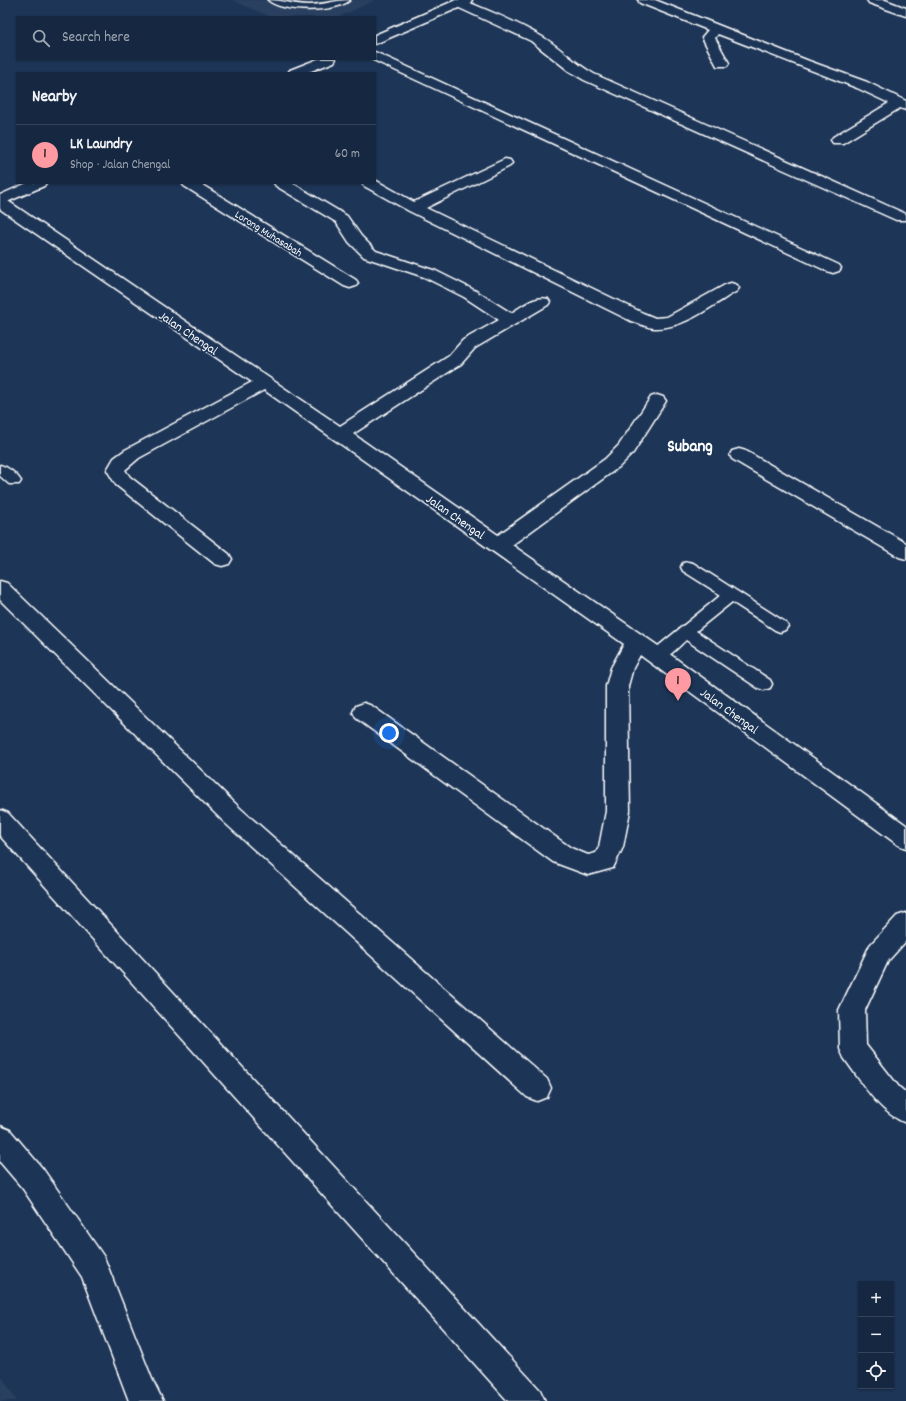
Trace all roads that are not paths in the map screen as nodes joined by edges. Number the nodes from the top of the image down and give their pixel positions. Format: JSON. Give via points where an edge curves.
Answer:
{"nodes":[{"id":1,"x":272,"y":0,"type":"edge"},
{"id":2,"x":346,"y":0,"type":"edge"},
{"id":3,"x":644,"y":0,"type":"edge"},
{"id":4,"x":873,"y":0,"type":"edge"},
{"id":5,"x":462,"y":2,"type":"edge"},
{"id":6,"x":906,"y":12,"type":"edge"},
{"id":7,"x":716,"y":28,"type":"junction"},
{"id":8,"x":376,"y":40,"type":"edge"},
{"id":9,"x":376,"y":56,"type":"edge"},
{"id":10,"x":327,"y":60,"type":"edge"},
{"id":11,"x":722,"y":63,"type":"dead end"},
{"id":12,"x":297,"y":72,"type":"edge"},
{"id":13,"x":902,"y":104,"type":"edge"},
{"id":14,"x":838,"y":140,"type":"dead end"},
{"id":15,"x":505,"y":163,"type":"dead end"},
{"id":16,"x":37,"y":184,"type":"edge"},
{"id":17,"x":191,"y":184,"type":"edge"},
{"id":18,"x":283,"y":184,"type":"edge"},
{"id":19,"x":371,"y":184,"type":"edge"},
{"id":20,"x":0,"y":201,"type":"edge"},
{"id":21,"x":414,"y":208,"type":"junction"},
{"id":22,"x":901,"y":217,"type":"dead end"},
{"id":23,"x":832,"y":268,"type":"dead end"},
{"id":24,"x":350,"y":283,"type":"dead end"},
{"id":25,"x":731,"y":288,"type":"dead end"},
{"id":26,"x":542,"y":302,"type":"dead end"},
{"id":27,"x":511,"y":320,"type":"junction"},
{"id":28,"x":264,"y":383,"type":"junction"},
{"id":29,"x":657,"y":401,"type":"dead end"},
{"id":30,"x":340,"y":434,"type":"junction"},
{"id":31,"x":739,"y":455,"type":"dead end"},
{"id":32,"x":0,"y":469,"type":"edge"},
{"id":33,"x":14,"y":481,"type":"dead end"},
{"id":34,"x":498,"y":545,"type":"junction"},
{"id":35,"x":906,"y":552,"type":"edge"},
{"id":36,"x":222,"y":559,"type":"dead end"},
{"id":37,"x":688,"y":567,"type":"dead end"},
{"id":38,"x":0,"y":588,"type":"edge"},
{"id":39,"x":731,"y":595,"type":"junction"},
{"id":40,"x":780,"y":626,"type":"dead end"},
{"id":41,"x":686,"y":632,"type":"junction"},
{"id":42,"x":637,"y":643,"type":"junction"},
{"id":43,"x":656,"y":656,"type":"junction"},
{"id":44,"x":764,"y":684,"type":"dead end"},
{"id":45,"x":364,"y":712,"type":"dead end"},
{"id":46,"x":0,"y":820,"type":"edge"},
{"id":47,"x":906,"y":838,"type":"edge"},
{"id":48,"x":906,"y":924,"type":"edge"},
{"id":49,"x":537,"y":1088,"type":"dead end"},
{"id":50,"x":906,"y":1110,"type":"edge"},
{"id":51,"x":0,"y":1140,"type":"edge"},
{"id":52,"x":147,"y":1401,"type":"edge"},
{"id":53,"x":529,"y":1401,"type":"edge"}],
"edges":[{"from":1,"to":2,"type":"lane","via":[[312,8]]},
{"from":3,"to":7,"type":"street"},
{"from":4,"to":6,"type":"street"},
{"from":5,"to":8,"type":"street"},
{"from":5,"to":22,"type":"street","via":[[536,38],[589,77]]},
{"from":7,"to":11,"type":"street","via":[[708,38]]},
{"from":7,"to":13,"type":"street","via":[[862,85]]},
{"from":9,"to":23,"type":"street"},
{"from":10,"to":12,"type":"street"},
{"from":13,"to":14,"type":"street"},
{"from":15,"to":21,"type":"street"},
{"from":16,"to":20,"type":"street"},
{"from":17,"to":24,"type":"street","name":"Lorong Muhasabah"},
{"from":18,"to":27,"type":"street","via":[[342,219],[355,239],[370,254],[430,274],[470,294]]},
{"from":19,"to":21,"type":"street"},
{"from":20,"to":28,"type":"street","name":"Jalan Chengal"},
{"from":21,"to":25,"type":"street","via":[[654,323],[671,322]]},
{"from":26,"to":27,"type":"street"},
{"from":27,"to":30,"type":"street","via":[[469,344],[455,360]]},
{"from":28,"to":30,"type":"street","name":"Jalan Chengal"},
{"from":28,"to":36,"type":"street","via":[[132,454],[121,462],[116,470],[123,481]]},
{"from":29,"to":34,"type":"street","via":[[626,450],[612,463]]},
{"from":30,"to":34,"type":"street","name":"Jalan Chengal"},
{"from":31,"to":35,"type":"street"},
{"from":32,"to":33,"type":"lane"},
{"from":34,"to":42,"type":"street","name":"Jalan Chengal"},
{"from":37,"to":39,"type":"lane"},
{"from":38,"to":49,"type":"street","via":[[233,816]]},
{"from":39,"to":40,"type":"lane"},
{"from":39,"to":41,"type":"lane"},
{"from":41,"to":43,"type":"lane"},
{"from":41,"to":44,"type":"lane"},
{"from":42,"to":43,"type":"street","name":"Jalan Chengal"},
{"from":42,"to":45,"type":"street","via":[[625,658],[619,672],[618,811],[611,847],[604,861],[588,865],[562,855]]},
{"from":43,"to":47,"type":"street","name":"Jalan Chengal"},
{"from":46,"to":53,"type":"street"},
{"from":48,"to":50,"type":"street","via":[[879,953],[852,1010],[853,1049],[889,1096]]},
{"from":51,"to":52,"type":"street","via":[[33,1179],[93,1268]]}]}
